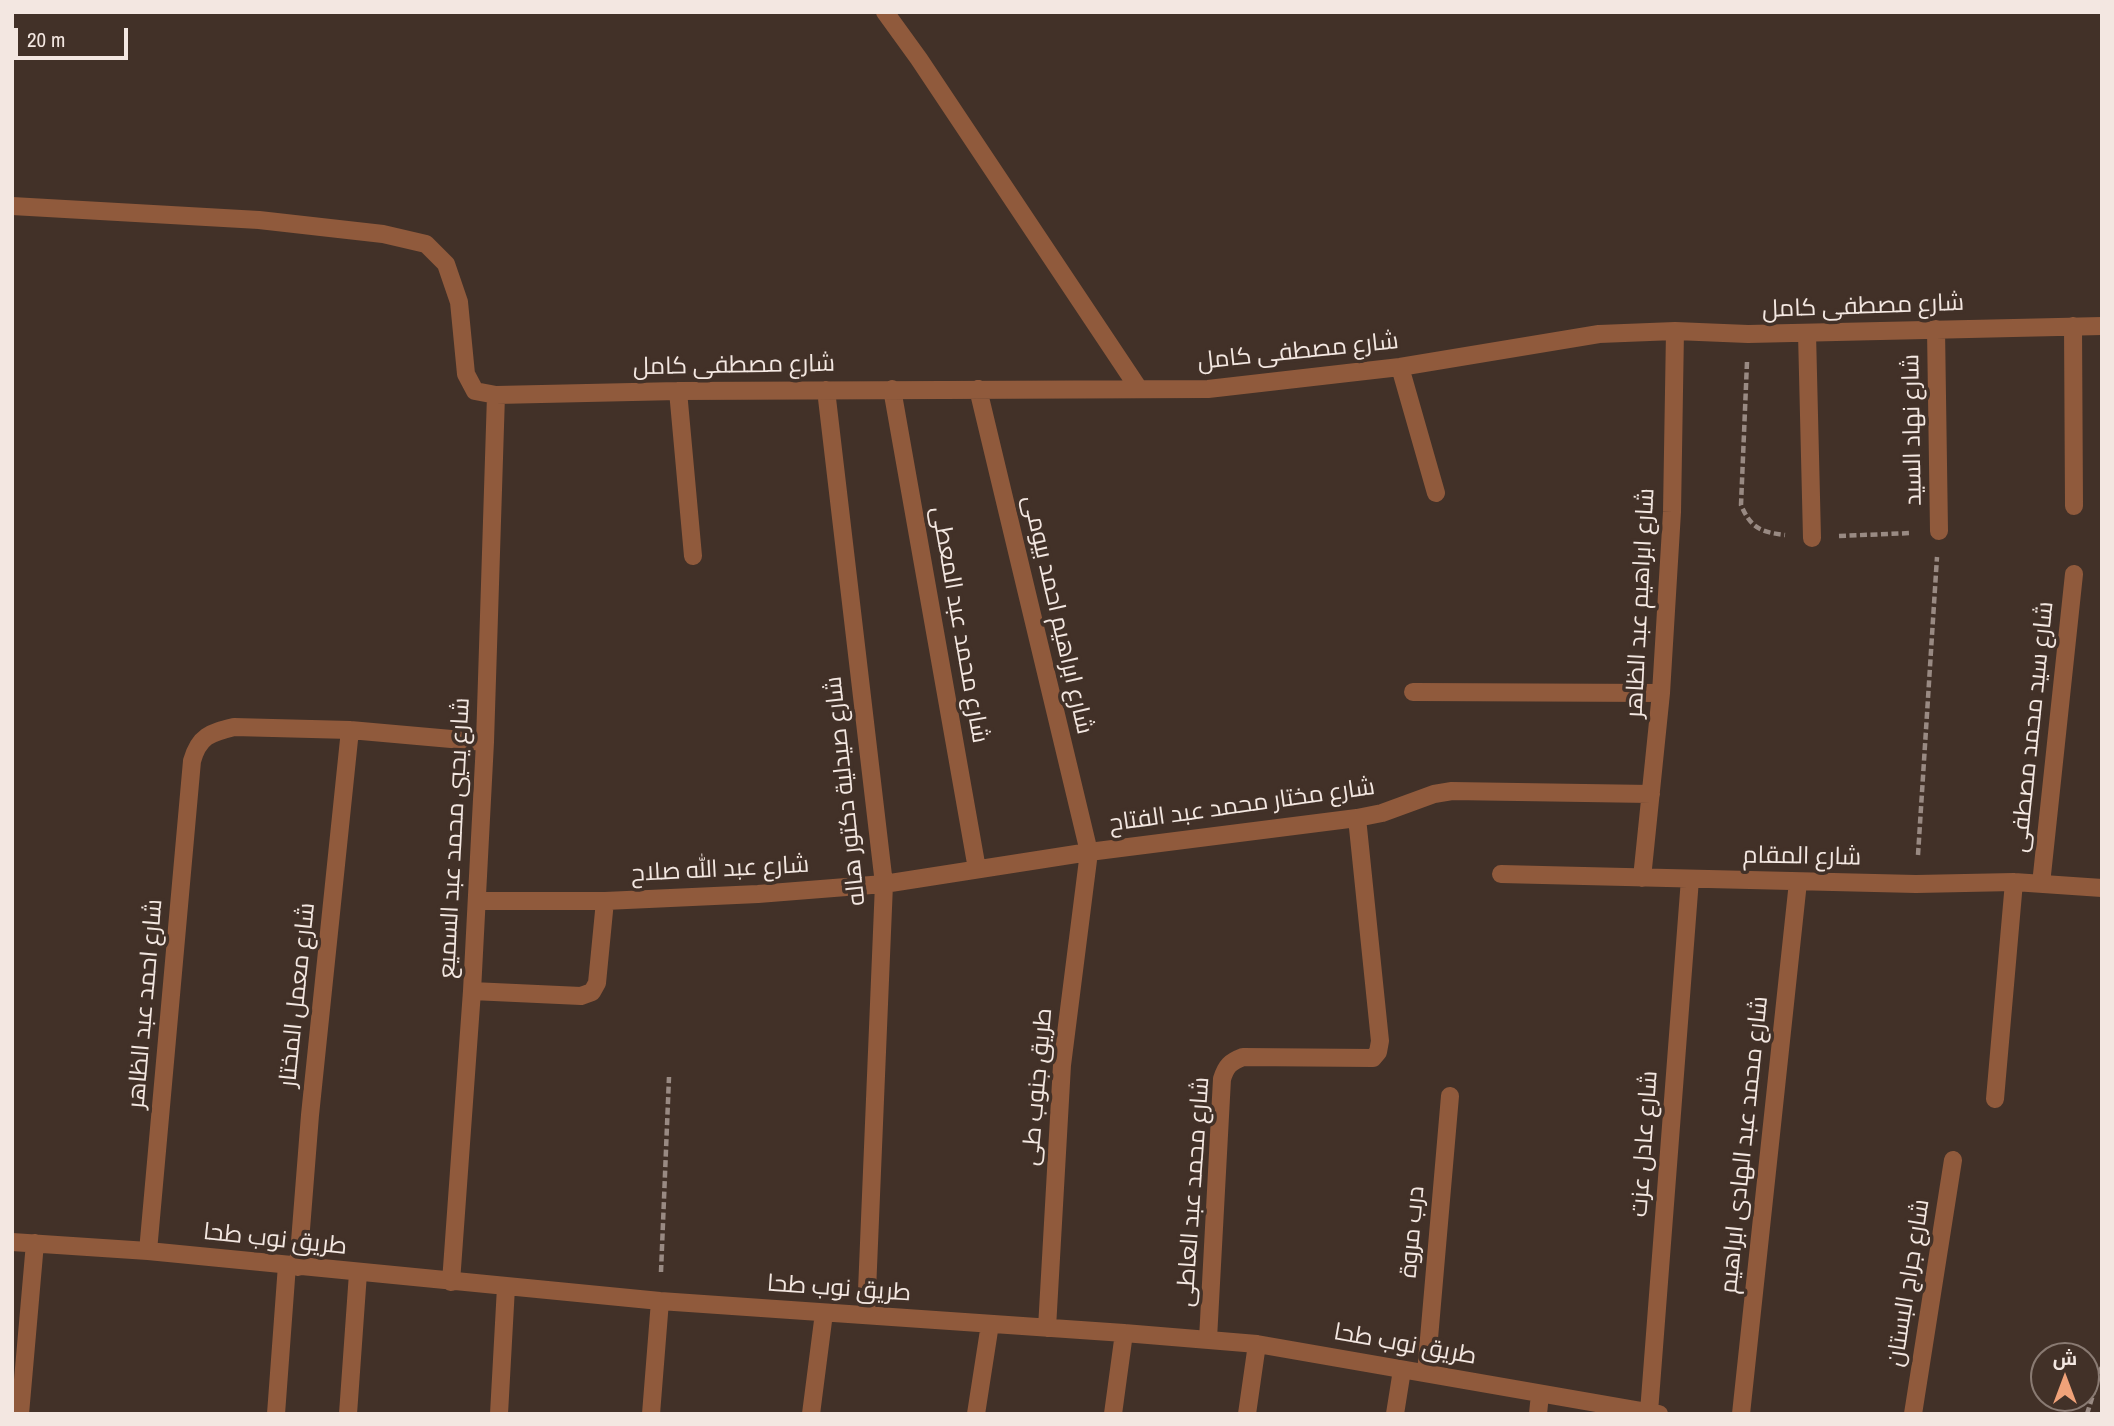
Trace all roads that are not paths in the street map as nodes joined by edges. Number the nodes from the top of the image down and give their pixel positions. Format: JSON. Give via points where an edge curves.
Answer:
{"nodes":[{"id":1,"x":885,"y":12,"type":"edge"},
{"id":2,"x":12,"y":206,"type":"edge"},
{"id":3,"x":2073,"y":326,"type":"junction"},
{"id":4,"x":2102,"y":326,"type":"edge"},
{"id":5,"x":1936,"y":329,"type":"junction"},
{"id":6,"x":1675,"y":331,"type":"junction"},
{"id":7,"x":1807,"y":333,"type":"junction"},
{"id":8,"x":1400,"y":367,"type":"junction"},
{"id":9,"x":892,"y":389,"type":"junction"},
{"id":10,"x":978,"y":389,"type":"junction"},
{"id":11,"x":1139,"y":389,"type":"junction"},
{"id":12,"x":825,"y":390,"type":"junction"},
{"id":13,"x":678,"y":391,"type":"junction"},
{"id":14,"x":496,"y":395,"type":"junction"},
{"id":15,"x":1436,"y":493,"type":"dead end"},
{"id":16,"x":2074,"y":506,"type":"dead end"},
{"id":17,"x":1939,"y":531,"type":"road end"},
{"id":18,"x":1812,"y":538,"type":"road end"},
{"id":19,"x":694,"y":556,"type":"dead end"},
{"id":20,"x":2074,"y":574,"type":"dead end"},
{"id":21,"x":1413,"y":692,"type":"dead end"},
{"id":22,"x":1661,"y":693,"type":"junction"},
{"id":23,"x":350,"y":730,"type":"junction"},
{"id":24,"x":485,"y":742,"type":"junction"},
{"id":25,"x":1651,"y":794,"type":"junction"},
{"id":26,"x":1357,"y":818,"type":"junction"},
{"id":27,"x":1089,"y":852,"type":"junction"},
{"id":28,"x":977,"y":869,"type":"junction"},
{"id":29,"x":1501,"y":874,"type":"dead end"},
{"id":30,"x":1642,"y":878,"type":"junction"},
{"id":31,"x":1690,"y":879,"type":"junction"},
{"id":32,"x":1798,"y":882,"type":"junction"},
{"id":33,"x":2014,"y":882,"type":"junction"},
{"id":34,"x":884,"y":884,"type":"junction"},
{"id":35,"x":2041,"y":884,"type":"junction"},
{"id":36,"x":2102,"y":888,"type":"edge"},
{"id":37,"x":477,"y":901,"type":"junction"},
{"id":38,"x":604,"y":901,"type":"junction"},
{"id":39,"x":472,"y":991,"type":"junction"},
{"id":40,"x":1450,"y":1096,"type":"dead end"},
{"id":41,"x":1995,"y":1099,"type":"dead end"},
{"id":42,"x":1953,"y":1160,"type":"dead end"},
{"id":43,"x":12,"y":1242,"type":"edge"},
{"id":44,"x":35,"y":1243,"type":"junction"},
{"id":45,"x":148,"y":1251,"type":"junction"},
{"id":46,"x":292,"y":1266,"type":"junction"},
{"id":47,"x":358,"y":1273,"type":"junction"},
{"id":48,"x":451,"y":1282,"type":"junction"},
{"id":49,"x":506,"y":1287,"type":"junction"},
{"id":50,"x":660,"y":1301,"type":"junction"},
{"id":51,"x":824,"y":1313,"type":"junction"},
{"id":52,"x":866,"y":1315,"type":"junction"},
{"id":53,"x":990,"y":1324,"type":"junction"},
{"id":54,"x":1047,"y":1328,"type":"junction"},
{"id":55,"x":1124,"y":1333,"type":"junction"},
{"id":56,"x":1208,"y":1339,"type":"junction"},
{"id":57,"x":1257,"y":1344,"type":"junction"},
{"id":58,"x":1402,"y":1370,"type":"junction"},
{"id":59,"x":1426,"y":1373,"type":"junction"},
{"id":60,"x":1541,"y":1394,"type":"junction"},
{"id":61,"x":1654,"y":1413,"type":"edge"},
{"id":62,"x":20,"y":1414,"type":"edge"},
{"id":63,"x":276,"y":1414,"type":"edge"},
{"id":64,"x":348,"y":1414,"type":"edge"},
{"id":65,"x":499,"y":1414,"type":"edge"},
{"id":66,"x":651,"y":1414,"type":"edge"},
{"id":67,"x":811,"y":1414,"type":"edge"},
{"id":68,"x":976,"y":1414,"type":"edge"},
{"id":69,"x":1113,"y":1414,"type":"edge"},
{"id":70,"x":1247,"y":1414,"type":"edge"},
{"id":71,"x":1395,"y":1414,"type":"edge"},
{"id":72,"x":1538,"y":1414,"type":"edge"},
{"id":73,"x":1741,"y":1414,"type":"edge"},
{"id":74,"x":1913,"y":1414,"type":"edge"}],
"edges":[{"from":1,"to":11,"type":"street"},
{"from":2,"to":14,"type":"street","via":[[259,220],[383,234],[425,244],[446,264],[459,302],[466,374],[475,391]]},
{"from":3,"to":4,"type":"street","name":"شارع مصطفى كامل"},
{"from":3,"to":5,"type":"street","name":"شارع مصطفى كامل"},
{"from":3,"to":16,"type":"street"},
{"from":5,"to":7,"type":"street","name":"شارع مصطفى كامل"},
{"from":5,"to":17,"type":"street","name":"شارع نهاد السيد"},
{"from":6,"to":7,"type":"street","name":"شارع مصطفى كامل"},
{"from":6,"to":8,"type":"street","name":"شارع مصطفى كامل","via":[[1600,334]]},
{"from":6,"to":22,"type":"street","name":"شارع ابراهيم عبد الظاهر","via":[[1672,512]]},
{"from":7,"to":18,"type":"street"},
{"from":8,"to":11,"type":"street","name":"شارع مصطفى كامل","via":[[1208,389]]},
{"from":8,"to":15,"type":"street"},
{"from":9,"to":10,"type":"street","name":"شارع مصطفى كامل"},
{"from":9,"to":12,"type":"street","name":"شارع مصطفى كامل"},
{"from":9,"to":28,"type":"street","name":"شارع محمد عبد المعطى"},
{"from":10,"to":11,"type":"street","name":"شارع مصطفى كامل"},
{"from":10,"to":27,"type":"street","name":"شارع ابراهيم احمد بيومى"},
{"from":12,"to":13,"type":"street","name":"شارع مصطفى كامل"},
{"from":12,"to":34,"type":"street","name":"شارع صيدلية دكتور هاله"},
{"from":13,"to":14,"type":"street","name":"شارع مصطفى كامل"},
{"from":13,"to":19,"type":"street"},
{"from":14,"to":24,"type":"street","name":"شارع يحيي محمد عبد السميع"},
{"from":20,"to":35,"type":"street","name":"شارع سيد محمد مصطفى"},
{"from":21,"to":22,"type":"street"},
{"from":22,"to":25,"type":"street","name":"شارع ابراهيم عبد الظاهر"},
{"from":23,"to":24,"type":"street"},
{"from":23,"to":45,"type":"street","name":"شارع احمد عبد الظاهر","via":[[234,726],[197,745]]},
{"from":23,"to":46,"type":"street","name":"شارع معمل المختار"},
{"from":24,"to":37,"type":"street","name":"شارع يحيي محمد عبد السميع"},
{"from":25,"to":26,"type":"street","name":"شارع مختار محمد عبد الفتاح","via":[[1452,791]]},
{"from":25,"to":30,"type":"street","name":"شارع ابراهيم عبد الظاهر"},
{"from":26,"to":27,"type":"street","name":"شارع مختار محمد عبد الفتاح"},
{"from":26,"to":56,"type":"street","name":"شارع محمد عبد العاطى","via":[[1378,1052],[1374,1058],[1243,1057],[1231,1062],[1222,1079]]},
{"from":27,"to":28,"type":"street","name":"شارع عبد الله صلاح"},
{"from":27,"to":54,"type":"street","name":"طريق جنوب طى","via":[[1062,1065]]},
{"from":28,"to":34,"type":"street","name":"شارع عبد الله صلاح"},
{"from":29,"to":30,"type":"street","name":"شارع المقام"},
{"from":30,"to":31,"type":"street","name":"شارع المقام"},
{"from":31,"to":32,"type":"street","name":"شارع المقام"},
{"from":31,"to":61,"type":"street","name":"شارع عادل عزت"},
{"from":32,"to":33,"type":"street","name":"شارع المقام"},
{"from":32,"to":73,"type":"street","name":"شارع محمد عبد الهادى ابراهيم"},
{"from":33,"to":35,"type":"street","name":"شارع المقام"},
{"from":33,"to":41,"type":"street"},
{"from":34,"to":38,"type":"street","name":"شارع عبد الله صلاح"},
{"from":34,"to":52,"type":"street","name":"شارع صيدلية دكتور هاله"},
{"from":35,"to":36,"type":"street","name":"شارع المقام"},
{"from":37,"to":38,"type":"street","name":"شارع عبد الله صلاح"},
{"from":37,"to":39,"type":"street","name":"شارع يحيي محمد عبد السميع"},
{"from":38,"to":39,"type":"street","via":[[597,983],[592,992],[581,996]]},
{"from":39,"to":48,"type":"street","name":"شارع يحيي محمد عبد السميع"},
{"from":40,"to":59,"type":"street","name":"درب مروة"},
{"from":42,"to":74,"type":"street","name":"شارع جراج البستان"},
{"from":43,"to":44,"type":"street","name":"طريق نوب طحا"},
{"from":44,"to":45,"type":"street","name":"طريق نوب طحا"},
{"from":44,"to":62,"type":"street"},
{"from":45,"to":46,"type":"street","name":"طريق نوب طحا"},
{"from":46,"to":47,"type":"street","name":"طريق نوب طحا"},
{"from":46,"to":63,"type":"street","name":"شارع معمل المختار"},
{"from":47,"to":48,"type":"street","name":"طريق نوب طحا"},
{"from":47,"to":64,"type":"street"},
{"from":48,"to":49,"type":"street","name":"طريق نوب طحا"},
{"from":49,"to":50,"type":"street","name":"طريق نوب طحا"},
{"from":49,"to":65,"type":"street"},
{"from":50,"to":51,"type":"street","name":"طريق نوب طحا"},
{"from":50,"to":66,"type":"street"},
{"from":51,"to":52,"type":"street","name":"طريق نوب طحا"},
{"from":51,"to":67,"type":"street"},
{"from":52,"to":53,"type":"street","name":"طريق نوب طحا"},
{"from":53,"to":54,"type":"street","name":"طريق نوب طحا"},
{"from":53,"to":68,"type":"street"},
{"from":54,"to":55,"type":"street","name":"طريق نوب طحا"},
{"from":55,"to":56,"type":"street","name":"طريق نوب طحا"},
{"from":55,"to":69,"type":"street"},
{"from":56,"to":57,"type":"street","name":"طريق نوب طحا"},
{"from":57,"to":58,"type":"street","name":"طريق نوب طحا"},
{"from":57,"to":70,"type":"street"},
{"from":58,"to":59,"type":"street","name":"طريق نوب طحا"},
{"from":58,"to":71,"type":"street"},
{"from":59,"to":60,"type":"street","name":"طريق نوب طحا"},
{"from":60,"to":61,"type":"street","name":"طريق نوب طحا"},
{"from":60,"to":72,"type":"street"}]}
